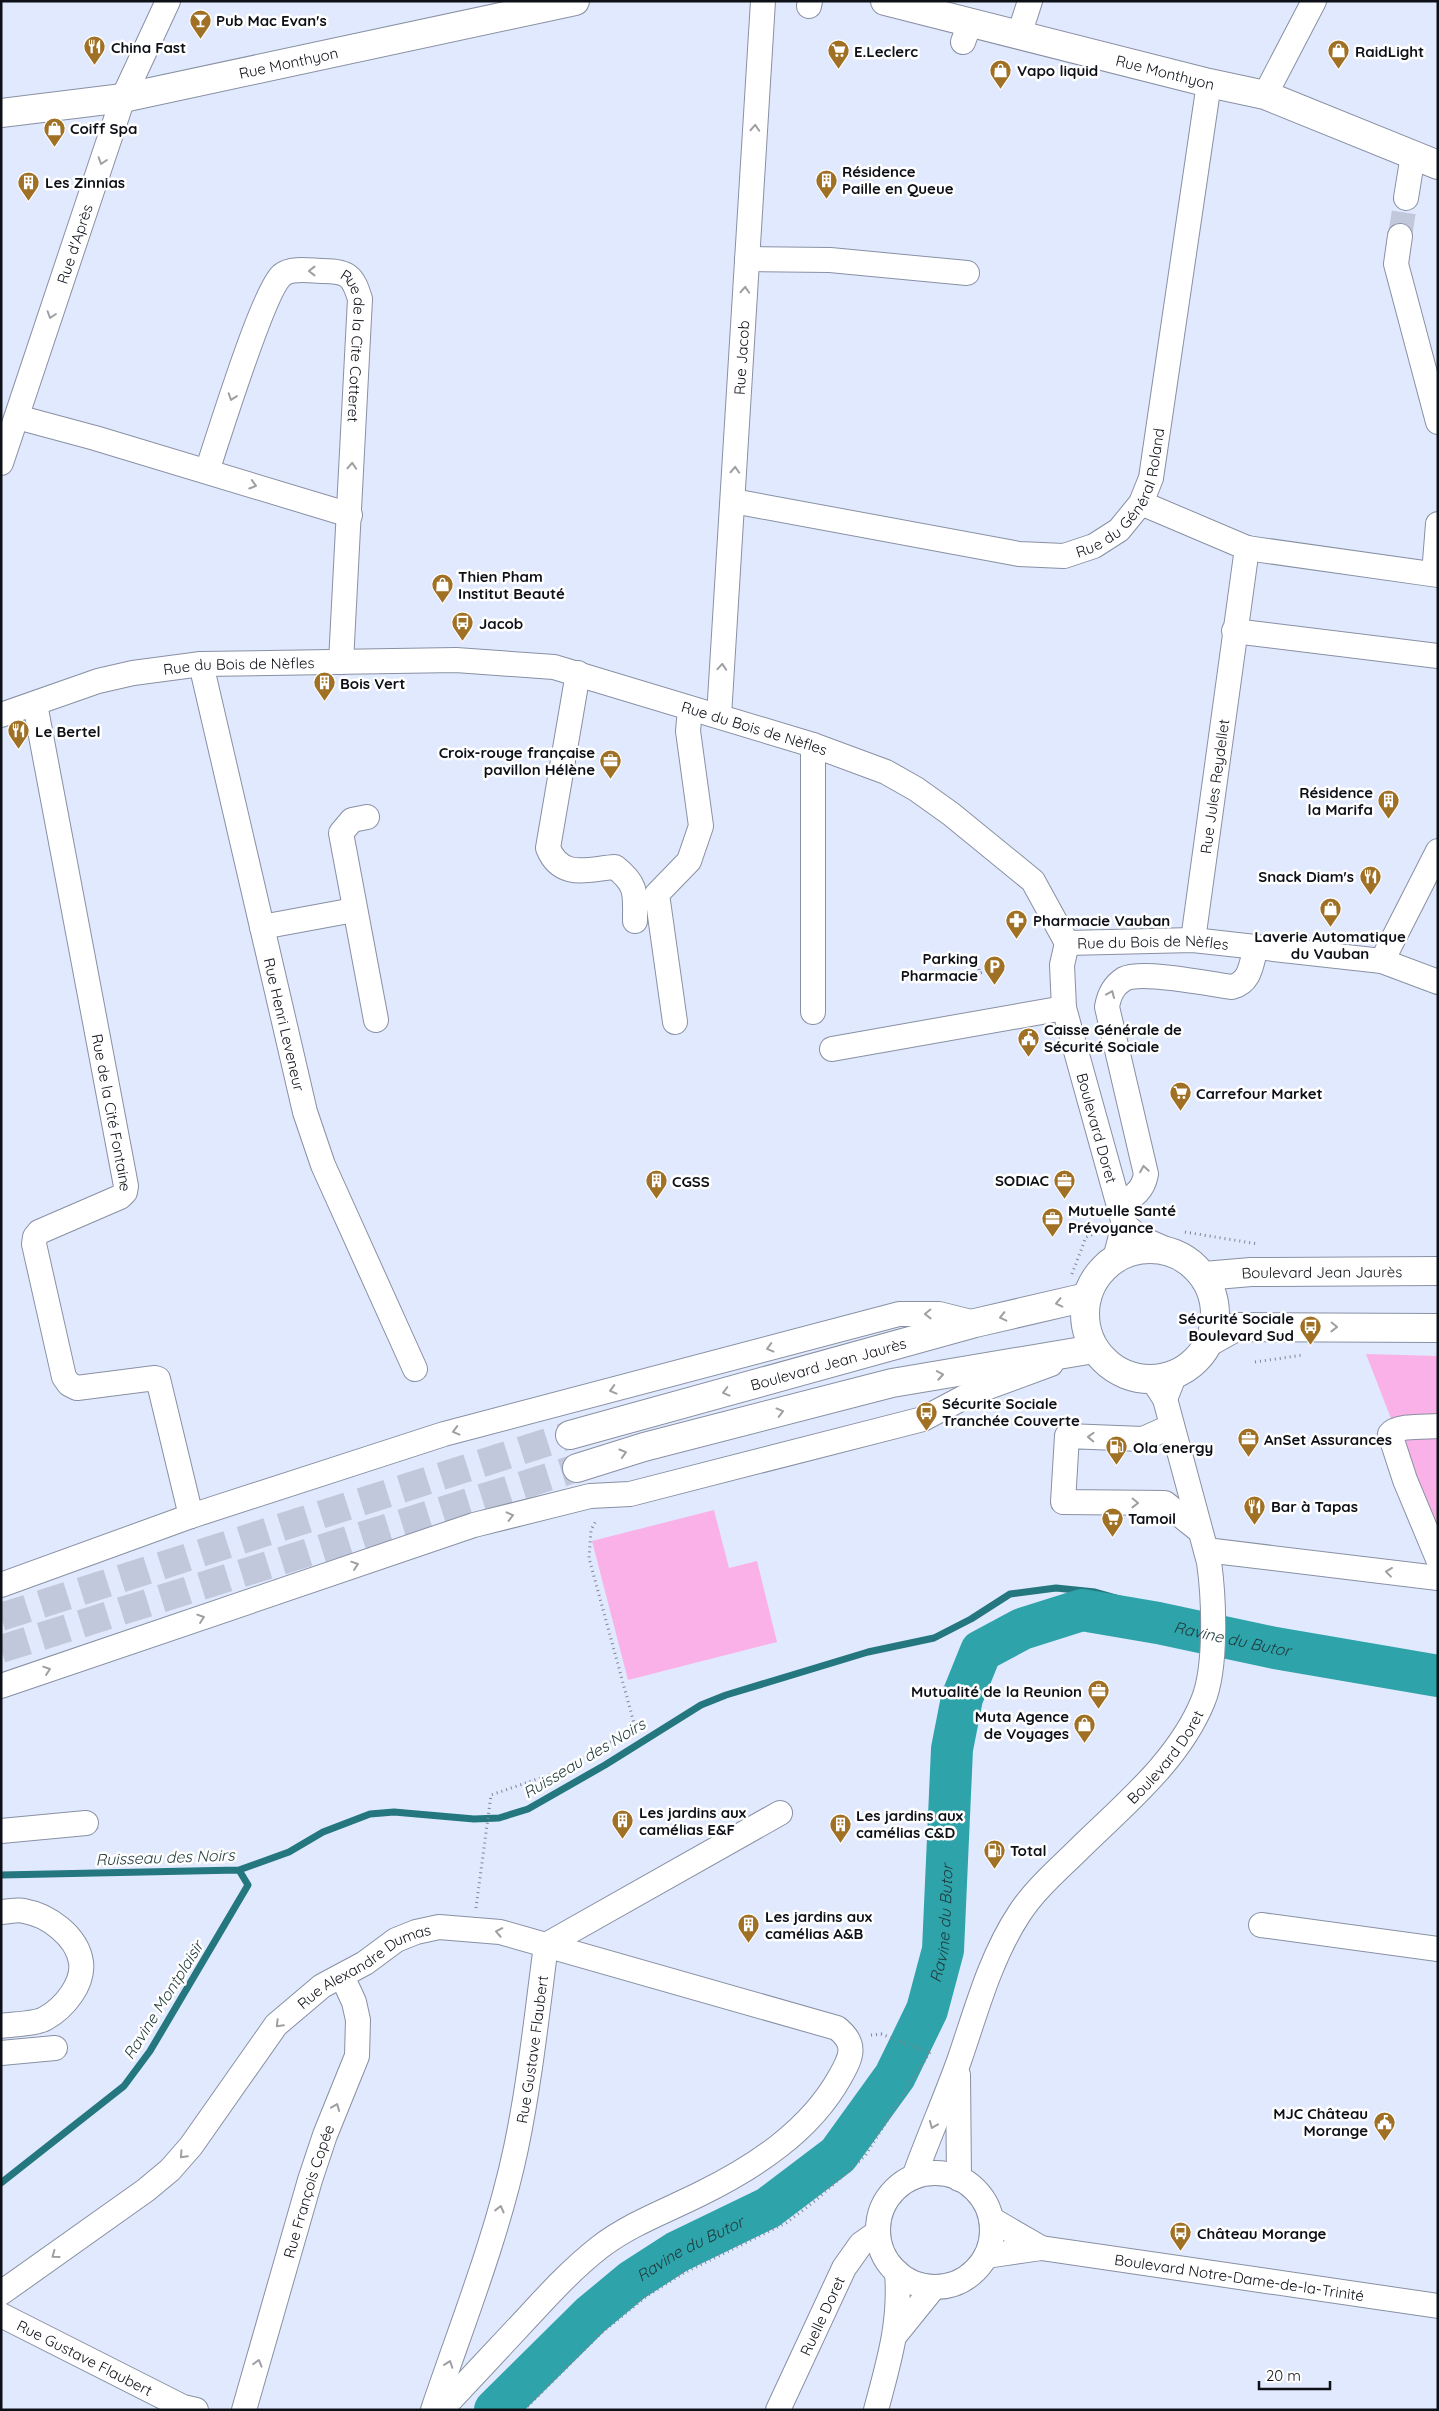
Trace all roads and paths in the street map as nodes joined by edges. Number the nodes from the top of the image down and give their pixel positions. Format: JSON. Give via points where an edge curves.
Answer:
{"nodes":[{"id":1,"x":168,"y":1,"type":"edge"},
{"id":2,"x":575,"y":1,"type":"edge"},
{"id":3,"x":762,"y":1,"type":"edge"},
{"id":4,"x":885,"y":1,"type":"edge"},
{"id":5,"x":1030,"y":1,"type":"edge"},
{"id":6,"x":1314,"y":1,"type":"edge"},
{"id":7,"x":1019,"y":35,"type":"junction"},
{"id":8,"x":1209,"y":83,"type":"junction"},
{"id":9,"x":1265,"y":95,"type":"junction"},
{"id":10,"x":123,"y":98,"type":"junction"},
{"id":11,"x":1,"y":113,"type":"edge"},
{"id":12,"x":1413,"y":155,"type":"junction"},
{"id":13,"x":1438,"y":165,"type":"edge"},
{"id":14,"x":1406,"y":198,"type":"tunnel mouth"},
{"id":15,"x":1400,"y":236,"type":"tunnel mouth"},
{"id":16,"x":747,"y":259,"type":"junction"},
{"id":17,"x":967,"y":273,"type":"dead end"},
{"id":18,"x":16,"y":417,"type":"junction"},
{"id":19,"x":1438,"y":422,"type":"edge"},
{"id":20,"x":1,"y":463,"type":"edge"},
{"id":21,"x":206,"y":471,"type":"junction"},
{"id":22,"x":733,"y":501,"type":"junction"},
{"id":23,"x":1141,"y":503,"type":"junction"},
{"id":24,"x":350,"y":515,"type":"junction"},
{"id":25,"x":1438,"y":524,"type":"edge"},
{"id":26,"x":1247,"y":548,"type":"junction"},
{"id":27,"x":1436,"y":575,"type":"edge"},
{"id":28,"x":1234,"y":631,"type":"junction"},
{"id":29,"x":1438,"y":656,"type":"edge"},
{"id":30,"x":341,"y":662,"type":"junction"},
{"id":31,"x":201,"y":664,"type":"junction"},
{"id":32,"x":578,"y":673,"type":"junction"},
{"id":33,"x":35,"y":704,"type":"junction"},
{"id":34,"x":690,"y":709,"type":"junction"},
{"id":35,"x":1,"y":715,"type":"edge"},
{"id":36,"x":719,"y":716,"type":"junction"},
{"id":37,"x":813,"y":745,"type":"junction"},
{"id":38,"x":367,"y":818,"type":"dead end"},
{"id":39,"x":1438,"y":851,"type":"edge"},
{"id":40,"x":354,"y":910,"type":"junction"},
{"id":41,"x":635,"y":921,"type":"dead end"},
{"id":42,"x":262,"y":927,"type":"junction"},
{"id":43,"x":1193,"y":940,"type":"junction"},
{"id":44,"x":1067,"y":943,"type":"junction"},
{"id":45,"x":1256,"y":947,"type":"junction"},
{"id":46,"x":1382,"y":961,"type":"junction"},
{"id":47,"x":979,"y":969,"type":"dead end"},
{"id":48,"x":997,"y":980,"type":"dead end"},
{"id":49,"x":1438,"y":982,"type":"edge"},
{"id":50,"x":1064,"y":1008,"type":"junction"},
{"id":51,"x":813,"y":1012,"type":"dead end"},
{"id":52,"x":376,"y":1020,"type":"dead end"},
{"id":53,"x":675,"y":1022,"type":"dead end"},
{"id":54,"x":832,"y":1049,"type":"dead end"},
{"id":55,"x":1122,"y":1215,"type":"junction"},
{"id":56,"x":1177,"y":1241,"type":"junction"},
{"id":57,"x":1259,"y":1245,"type":"dead end"},
{"id":58,"x":1114,"y":1259,"type":"junction"},
{"id":59,"x":1438,"y":1271,"type":"edge"},
{"id":60,"x":1204,"y":1276,"type":"junction"},
{"id":61,"x":1087,"y":1297,"type":"junction"},
{"id":62,"x":975,"y":1323,"type":"junction"},
{"id":63,"x":1438,"y":1328,"type":"edge"},
{"id":64,"x":1211,"y":1341,"type":"junction"},
{"id":65,"x":1094,"y":1349,"type":"junction"},
{"id":66,"x":415,"y":1369,"type":"dead end"},
{"id":67,"x":1164,"y":1384,"type":"junction"},
{"id":68,"x":1172,"y":1426,"type":"junction"},
{"id":69,"x":1438,"y":1426,"type":"edge"},
{"id":70,"x":570,"y":1435,"type":"tunnel mouth"},
{"id":71,"x":577,"y":1468,"type":"tunnel mouth"},
{"id":72,"x":610,"y":1495,"type":"junction"},
{"id":73,"x":191,"y":1516,"type":"junction"},
{"id":74,"x":1203,"y":1540,"type":"junction"},
{"id":75,"x":1438,"y":1559,"type":"edge"},
{"id":76,"x":1438,"y":1578,"type":"edge"},
{"id":77,"x":1,"y":1585,"type":"edge"},
{"id":78,"x":1,"y":1686,"type":"edge"},
{"id":79,"x":780,"y":1814,"type":"dead end"},
{"id":80,"x":86,"y":1822,"type":"dead end"},
{"id":81,"x":1,"y":1831,"type":"edge"},
{"id":82,"x":1,"y":1912,"type":"edge"},
{"id":83,"x":1261,"y":1925,"type":"dead end"},
{"id":84,"x":474,"y":1928,"type":"junction"},
{"id":85,"x":546,"y":1945,"type":"junction"},
{"id":86,"x":1438,"y":1949,"type":"edge"},
{"id":87,"x":342,"y":1976,"type":"junction"},
{"id":88,"x":1,"y":2026,"type":"edge"},
{"id":89,"x":881,"y":2034,"type":"dead end"},
{"id":90,"x":55,"y":2048,"type":"dead end"},
{"id":91,"x":924,"y":2050,"type":"dead end"},
{"id":92,"x":930,"y":2052,"type":"dead end"},
{"id":93,"x":1,"y":2053,"type":"edge"},
{"id":94,"x":958,"y":2063,"type":"junction"},
{"id":95,"x":914,"y":2177,"type":"junction"},
{"id":96,"x":959,"y":2179,"type":"junction"},
{"id":97,"x":991,"y":2219,"type":"junction"},
{"id":98,"x":878,"y":2232,"type":"junction"},
{"id":99,"x":1042,"y":2248,"type":"junction"},
{"id":100,"x":986,"y":2256,"type":"junction"},
{"id":101,"x":897,"y":2272,"type":"junction"},
{"id":102,"x":934,"y":2287,"type":"junction"},
{"id":103,"x":1,"y":2293,"type":"edge"},
{"id":104,"x":1438,"y":2306,"type":"edge"},
{"id":105,"x":1,"y":2315,"type":"edge"},
{"id":106,"x":896,"y":2334,"type":"junction"},
{"id":107,"x":196,"y":2410,"type":"edge"},
{"id":108,"x":244,"y":2410,"type":"edge"},
{"id":109,"x":433,"y":2410,"type":"edge"},
{"id":110,"x":441,"y":2410,"type":"edge"},
{"id":111,"x":524,"y":2410,"type":"edge"},
{"id":112,"x":778,"y":2410,"type":"edge"},
{"id":113,"x":876,"y":2410,"type":"edge"}],
"edges":[{"from":1,"to":10,"type":"street","name":"Rue d'Après"},
{"from":2,"to":10,"type":"main road","name":"Rue Monthyon"},
{"from":16,"to":3,"type":"street","name":"Rue Jacob","one_way":true},
{"from":4,"to":7,"type":"main road","name":"Rue Monthyon","via":[[966,32]]},
{"from":5,"to":7,"type":"street"},
{"from":6,"to":9,"type":"street"},
{"from":7,"to":8,"type":"main road","name":"Rue Monthyon"},
{"from":8,"to":9,"type":"main road","name":"Rue Monthyon"},
{"from":8,"to":23,"type":"street","name":"Rue du Général Roland","via":[[1151,478]]},
{"from":9,"to":12,"type":"main road","name":"Rue Monthyon"},
{"from":10,"to":11,"type":"main road","name":"Rue Monthyon"},
{"from":10,"to":18,"type":"street","name":"Rue d'Après","one_way":true},
{"from":12,"to":13,"type":"main road","name":"Rue Monthyon"},
{"from":12,"to":14,"type":"street"},
{"from":15,"to":19,"type":"street","via":[[1396,264]]},
{"from":16,"to":17,"type":"street","via":[[830,260]]},
{"from":22,"to":16,"type":"street","name":"Rue Jacob","one_way":true},
{"from":18,"to":20,"type":"street","name":"Rue d'Après"},
{"from":18,"to":21,"type":"street"},
{"from":21,"to":24,"type":"street","one_way":true},
{"from":24,"to":21,"type":"street","name":"Rue de la Cite Cotteret","one_way":true,"via":[[360,299],[355,282],[342,271],[293,271],[282,275],[264,307]]},
{"from":22,"to":23,"type":"street","name":"Rue du Général Roland","via":[[1019,554],[1064,556],[1094,546],[1119,530]]},
{"from":36,"to":22,"type":"street","name":"Rue Jacob","one_way":true},
{"from":23,"to":26,"type":"street"},
{"from":24,"to":30,"type":"street","name":"Rue de la Cite Cotteret"},
{"from":25,"to":27,"type":"street"},
{"from":26,"to":27,"type":"street"},
{"from":26,"to":28,"type":"street","name":"Rue Jules Reydellet"},
{"from":28,"to":29,"type":"street"},
{"from":28,"to":43,"type":"street","name":"Rue Jules Reydellet"},
{"from":30,"to":31,"type":"street","name":"Rue du Bois de Nèfles"},
{"from":30,"to":32,"type":"street","name":"Rue du Bois de Nèfles","via":[[505,662]]},
{"from":31,"to":33,"type":"street","name":"Rue du Bois de Nèfles","via":[[98,681]]},
{"from":31,"to":42,"type":"street","name":"Rue Henri Leveneur"},
{"from":32,"to":34,"type":"street","name":"Rue du Bois de Nèfles"},
{"from":32,"to":41,"type":"street","via":[[548,848],[553,860],[565,868],[578,871],[615,867],[629,878],[635,894]]},
{"from":33,"to":35,"type":"street","name":"Rue du Bois de Nèfles"},
{"from":33,"to":73,"type":"street","name":"Rue de la Cité Fontaine","via":[[126,1186],[120,1197],[39,1232],[34,1244],[64,1377],[77,1388],[158,1379]]},
{"from":34,"to":36,"type":"street","name":"Rue du Bois de Nèfles"},
{"from":34,"to":53,"type":"street","via":[[688,732],[701,826],[689,861],[657,894]]},
{"from":36,"to":37,"type":"street","name":"Rue du Bois de Nèfles"},
{"from":37,"to":44,"type":"street","name":"Rue du Bois de Nèfles","via":[[886,772],[951,814],[1033,881]]},
{"from":37,"to":51,"type":"street"},
{"from":38,"to":40,"type":"street","via":[[352,820],[341,833]]},
{"from":39,"to":46,"type":"street"},
{"from":40,"to":42,"type":"street"},
{"from":40,"to":52,"type":"street"},
{"from":42,"to":66,"type":"street","name":"Rue Henri Leveneur","via":[[305,1112],[323,1164]]},
{"from":43,"to":44,"type":"street","name":"Rue du Bois de Nèfles"},
{"from":43,"to":45,"type":"street","name":"Rue du Bois de Nèfles"},
{"from":44,"to":50,"type":"street","name":"Boulevard Doret","via":[[1062,965]]},
{"from":45,"to":46,"type":"street","name":"Rue du Bois de Nèfles"},
{"from":55,"to":45,"type":"street","one_way":true,"via":[[1145,1183],[1146,1174],[1107,1008],[1109,995],[1126,978],[1144,975],[1232,987],[1248,978]]},
{"from":46,"to":49,"type":"street","name":"Rue du Bois de Nèfles"},
{"from":47,"to":48,"type":"path","via":[[980,972],[994,969]]},
{"from":50,"to":54,"type":"street"},
{"from":50,"to":55,"type":"street","name":"Boulevard Doret"},
{"from":55,"to":56,"type":"street","via":[[1140,1238]]},
{"from":55,"to":58,"type":"street"},
{"from":56,"to":57,"type":"path"},
{"from":56,"to":58,"type":"main road"},
{"from":56,"to":60,"type":"main road"},
{"from":58,"to":61,"type":"main road","via":[[1096,1278]]},
{"from":59,"to":60,"type":"main road","name":"Boulevard Jean Jaurès","via":[[1251,1272]]},
{"from":60,"to":64,"type":"main road","via":[[1216,1306]]},
{"from":61,"to":62,"type":"main road","name":"Boulevard Jean Jaurès","one_way":true},
{"from":61,"to":65,"type":"main road","via":[[1086,1329]]},
{"from":62,"to":70,"type":"main road","name":"Boulevard Jean Jaurès","one_way":true},
{"from":62,"to":73,"type":"street","one_way":true,"via":[[939,1314],[899,1314],[444,1434]]},
{"from":64,"to":63,"type":"main road","one_way":true,"via":[[1236,1328]]},
{"from":64,"to":67,"type":"main road","via":[[1185,1371]]},
{"from":65,"to":67,"type":"main road","via":[[1106,1363],[1126,1375]]},
{"from":71,"to":65,"type":"main road","one_way":true,"via":[[644,1447],[892,1383]]},
{"from":65,"to":72,"type":"street","via":[[972,1393],[923,1419],[630,1494]]},
{"from":67,"to":68,"type":"street","name":"Boulevard Doret"},
{"from":68,"to":74,"type":"street","name":"Boulevard Doret"},
{"from":68,"to":74,"type":"street","one_way":true,"via":[[1143,1438],[1067,1436],[1062,1502],[1165,1503]]},
{"from":69,"to":75,"type":"street","via":[[1399,1428],[1390,1434]]},
{"from":78,"to":72,"type":"street","one_way":true,"via":[[474,1525],[590,1496]]},
{"from":72,"to":84,"type":"path","via":[[591,1530],[589,1558],[635,1727],[566,1769],[491,1795]]},
{"from":73,"to":77,"type":"street"},
{"from":76,"to":74,"type":"street","one_way":true},
{"from":74,"to":94,"type":"street","name":"Boulevard Doret","via":[[1213,1589],[1210,1675],[1203,1701],[1185,1733],[1155,1774],[1043,1883],[1019,1914],[998,1954]]},
{"from":79,"to":85,"type":"street"},
{"from":80,"to":81,"type":"street"},
{"from":82,"to":88,"type":"street","via":[[24,1910],[52,1921],[72,1941],[81,1962],[77,1984],[64,2004],[45,2019]]},
{"from":83,"to":86,"type":"street"},
{"from":85,"to":84,"type":"street","name":"Rue Alexandre Dumas","one_way":true},
{"from":84,"to":87,"type":"street","name":"Rue Alexandre Dumas","via":[[439,1926],[416,1932],[396,1940]]},
{"from":109,"to":85,"type":"street","name":"Rue Gustave Flaubert","one_way":true,"via":[[498,2218],[515,2150],[528,2083]]},
{"from":85,"to":110,"type":"street","name":"Rue Alexandre Dumas","via":[[837,2028],[848,2038],[852,2048],[836,2085],[799,2130],[755,2164],[701,2194],[644,2219],[601,2246],[567,2275]]},
{"from":87,"to":103,"type":"street","name":"Rue Alexandre Dumas","one_way":true,"via":[[322,1986],[276,2026],[191,2146],[170,2170]]},
{"from":108,"to":87,"type":"street","name":"Rue François Copée","one_way":true,"via":[[310,2180],[357,2056],[358,2020]]},
{"from":89,"to":91,"type":"path"},
{"from":90,"to":93,"type":"street"},
{"from":92,"to":111,"type":"path","via":[[866,2156],[815,2201],[786,2222],[684,2273],[648,2296],[600,2335]]},
{"from":94,"to":95,"type":"street","name":"Boulevard Doret","one_way":true},
{"from":94,"to":96,"type":"street","name":"Boulevard Doret"},
{"from":95,"to":96,"type":"street","via":[[937,2174]]},
{"from":95,"to":98,"type":"street","via":[[887,2199],[880,2215]]},
{"from":96,"to":97,"type":"street","via":[[974,2188],[985,2202]]},
{"from":97,"to":99,"type":"street","name":"Boulevard Notre-Dame-de-la-Trinité"},
{"from":97,"to":100,"type":"street","via":[[992,2238]]},
{"from":98,"to":101,"type":"street","via":[[887,2261]]},
{"from":98,"to":112,"type":"street","name":"Ruelle Doret","via":[[861,2244],[844,2268]]},
{"from":99,"to":100,"type":"street","name":"Boulevard Notre-Dame-de-la-Trinité"},
{"from":99,"to":104,"type":"street","name":"Boulevard Notre-Dame-de-la-Trinité"},
{"from":100,"to":102,"type":"street","via":[[965,2279]]},
{"from":101,"to":102,"type":"street","via":[[908,2280]]},
{"from":101,"to":106,"type":"street"},
{"from":102,"to":106,"type":"street"},
{"from":105,"to":107,"type":"street","name":"Rue Gustave Flaubert","via":[[183,2407]]},
{"from":106,"to":113,"type":"street"}]}
